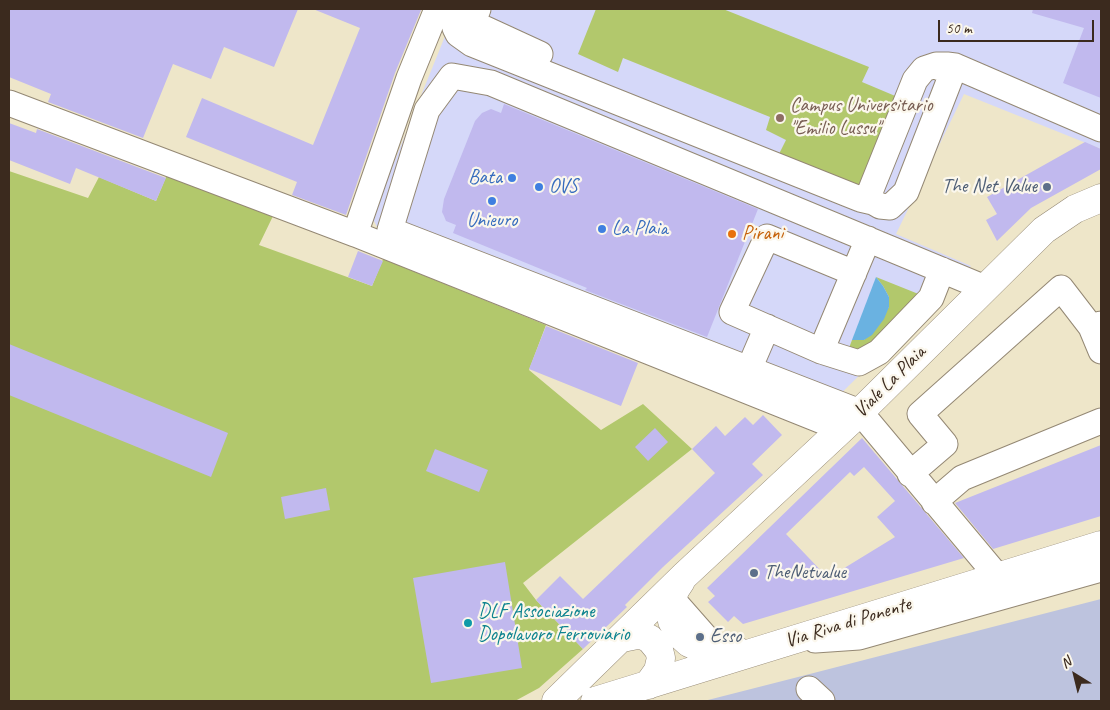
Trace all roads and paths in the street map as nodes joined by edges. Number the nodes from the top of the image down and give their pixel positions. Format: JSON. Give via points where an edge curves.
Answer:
{"nodes":[{"id":1,"x":437,"y":9,"type":"edge"},
{"id":2,"x":459,"y":9,"type":"edge"},
{"id":3,"x":478,"y":9,"type":"edge"},
{"id":4,"x":540,"y":54,"type":"dead end"},
{"id":5,"x":951,"y":65,"type":"junction"},
{"id":6,"x":9,"y":103,"type":"edge"},
{"id":7,"x":1101,"y":129,"type":"edge"},
{"id":8,"x":894,"y":176,"type":"dead end"},
{"id":9,"x":1101,"y":198,"type":"edge"},
{"id":10,"x":873,"y":202,"type":"junction"},
{"id":11,"x":355,"y":234,"type":"junction"},
{"id":12,"x":868,"y":239,"type":"junction"},
{"id":13,"x":942,"y":270,"type":"junction"},
{"id":14,"x":854,"y":273,"type":"junction"},
{"id":15,"x":985,"y":288,"type":"junction"},
{"id":16,"x":1096,"y":325,"type":"edge"},
{"id":17,"x":767,"y":327,"type":"junction"},
{"id":18,"x":821,"y":351,"type":"junction"},
{"id":19,"x":1101,"y":351,"type":"edge"},
{"id":20,"x":749,"y":369,"type":"junction"},
{"id":21,"x":851,"y":420,"type":"junction"},
{"id":22,"x":1101,"y":421,"type":"edge"},
{"id":23,"x":945,"y":444,"type":"junction"},
{"id":24,"x":910,"y":474,"type":"junction"},
{"id":25,"x":971,"y":474,"type":"junction"},
{"id":26,"x":934,"y":502,"type":"junction"},
{"id":27,"x":1101,"y":545,"type":"edge"},
{"id":28,"x":1101,"y":569,"type":"edge"},
{"id":29,"x":998,"y":576,"type":"junction"},
{"id":30,"x":678,"y":587,"type":"junction"},
{"id":31,"x":622,"y":638,"type":"junction"},
{"id":32,"x":790,"y":641,"type":"junction"},
{"id":33,"x":751,"y":654,"type":"junction"},
{"id":34,"x":648,"y":685,"type":"junction"},
{"id":35,"x":556,"y":701,"type":"edge"},
{"id":36,"x":595,"y":701,"type":"edge"}],
"edges":[{"from":1,"to":11,"type":"street","via":[[409,78]]},
{"from":2,"to":10,"type":"street","via":[[455,28],[472,44]]},
{"from":3,"to":4,"type":"street","via":[[474,19],[477,25]]},
{"from":5,"to":7,"type":"street"},
{"from":5,"to":8,"type":"street","via":[[938,70],[930,85]]},
{"from":5,"to":10,"type":"street","via":[[936,65],[924,70],[915,80],[870,192]]},
{"from":5,"to":10,"type":"street","via":[[906,192],[890,207]]},
{"from":6,"to":11,"type":"street"},
{"from":9,"to":15,"type":"main road","name":"Viale La Plaia","via":[[1075,209],[1044,230]]},
{"from":11,"to":21,"type":"street"},
{"from":12,"to":13,"type":"street"},
{"from":12,"to":14,"type":"street"},
{"from":12,"to":20,"type":"street","via":[[491,83],[452,76],[427,110],[390,230]]},
{"from":13,"to":15,"type":"street"},
{"from":13,"to":18,"type":"street","via":[[931,298],[879,352],[859,363]]},
{"from":14,"to":17,"type":"street","via":[[767,238],[732,312]]},
{"from":14,"to":18,"type":"street"},
{"from":15,"to":21,"type":"main road","name":"Viale La Plaia"},
{"from":16,"to":19,"type":"street"},
{"from":16,"to":23,"type":"street","via":[[1061,288],[920,414]]},
{"from":17,"to":18,"type":"street"},
{"from":17,"to":20,"type":"street"},
{"from":20,"to":21,"type":"street"},
{"from":21,"to":24,"type":"street"},
{"from":21,"to":30,"type":"main road","name":"Viale La Plaia"},
{"from":22,"to":25,"type":"street"},
{"from":23,"to":24,"type":"street"},
{"from":23,"to":25,"type":"street"},
{"from":24,"to":26,"type":"street"},
{"from":25,"to":26,"type":"street"},
{"from":26,"to":29,"type":"street"},
{"from":27,"to":29,"type":"main road","name":"Via Riva di Ponente"},
{"from":28,"to":32,"type":"street","via":[[859,637]]},
{"from":29,"to":32,"type":"main road","name":"Via Riva di Ponente"},
{"from":30,"to":31,"type":"main road","name":"Viale La Plaia"},
{"from":30,"to":33,"type":"main road","via":[[670,607],[672,621],[680,635],[694,646],[705,649]]},
{"from":31,"to":34,"type":"main road","via":[[644,636],[659,650],[658,671]]},
{"from":31,"to":35,"type":"main road","name":"Viale La Plaia"},
{"from":32,"to":33,"type":"main road","name":"Via Riva di Ponente"},
{"from":33,"to":34,"type":"main road","name":"Via Riva di Ponente"},
{"from":34,"to":36,"type":"main road","name":"Via Riva di Ponente"}]}
